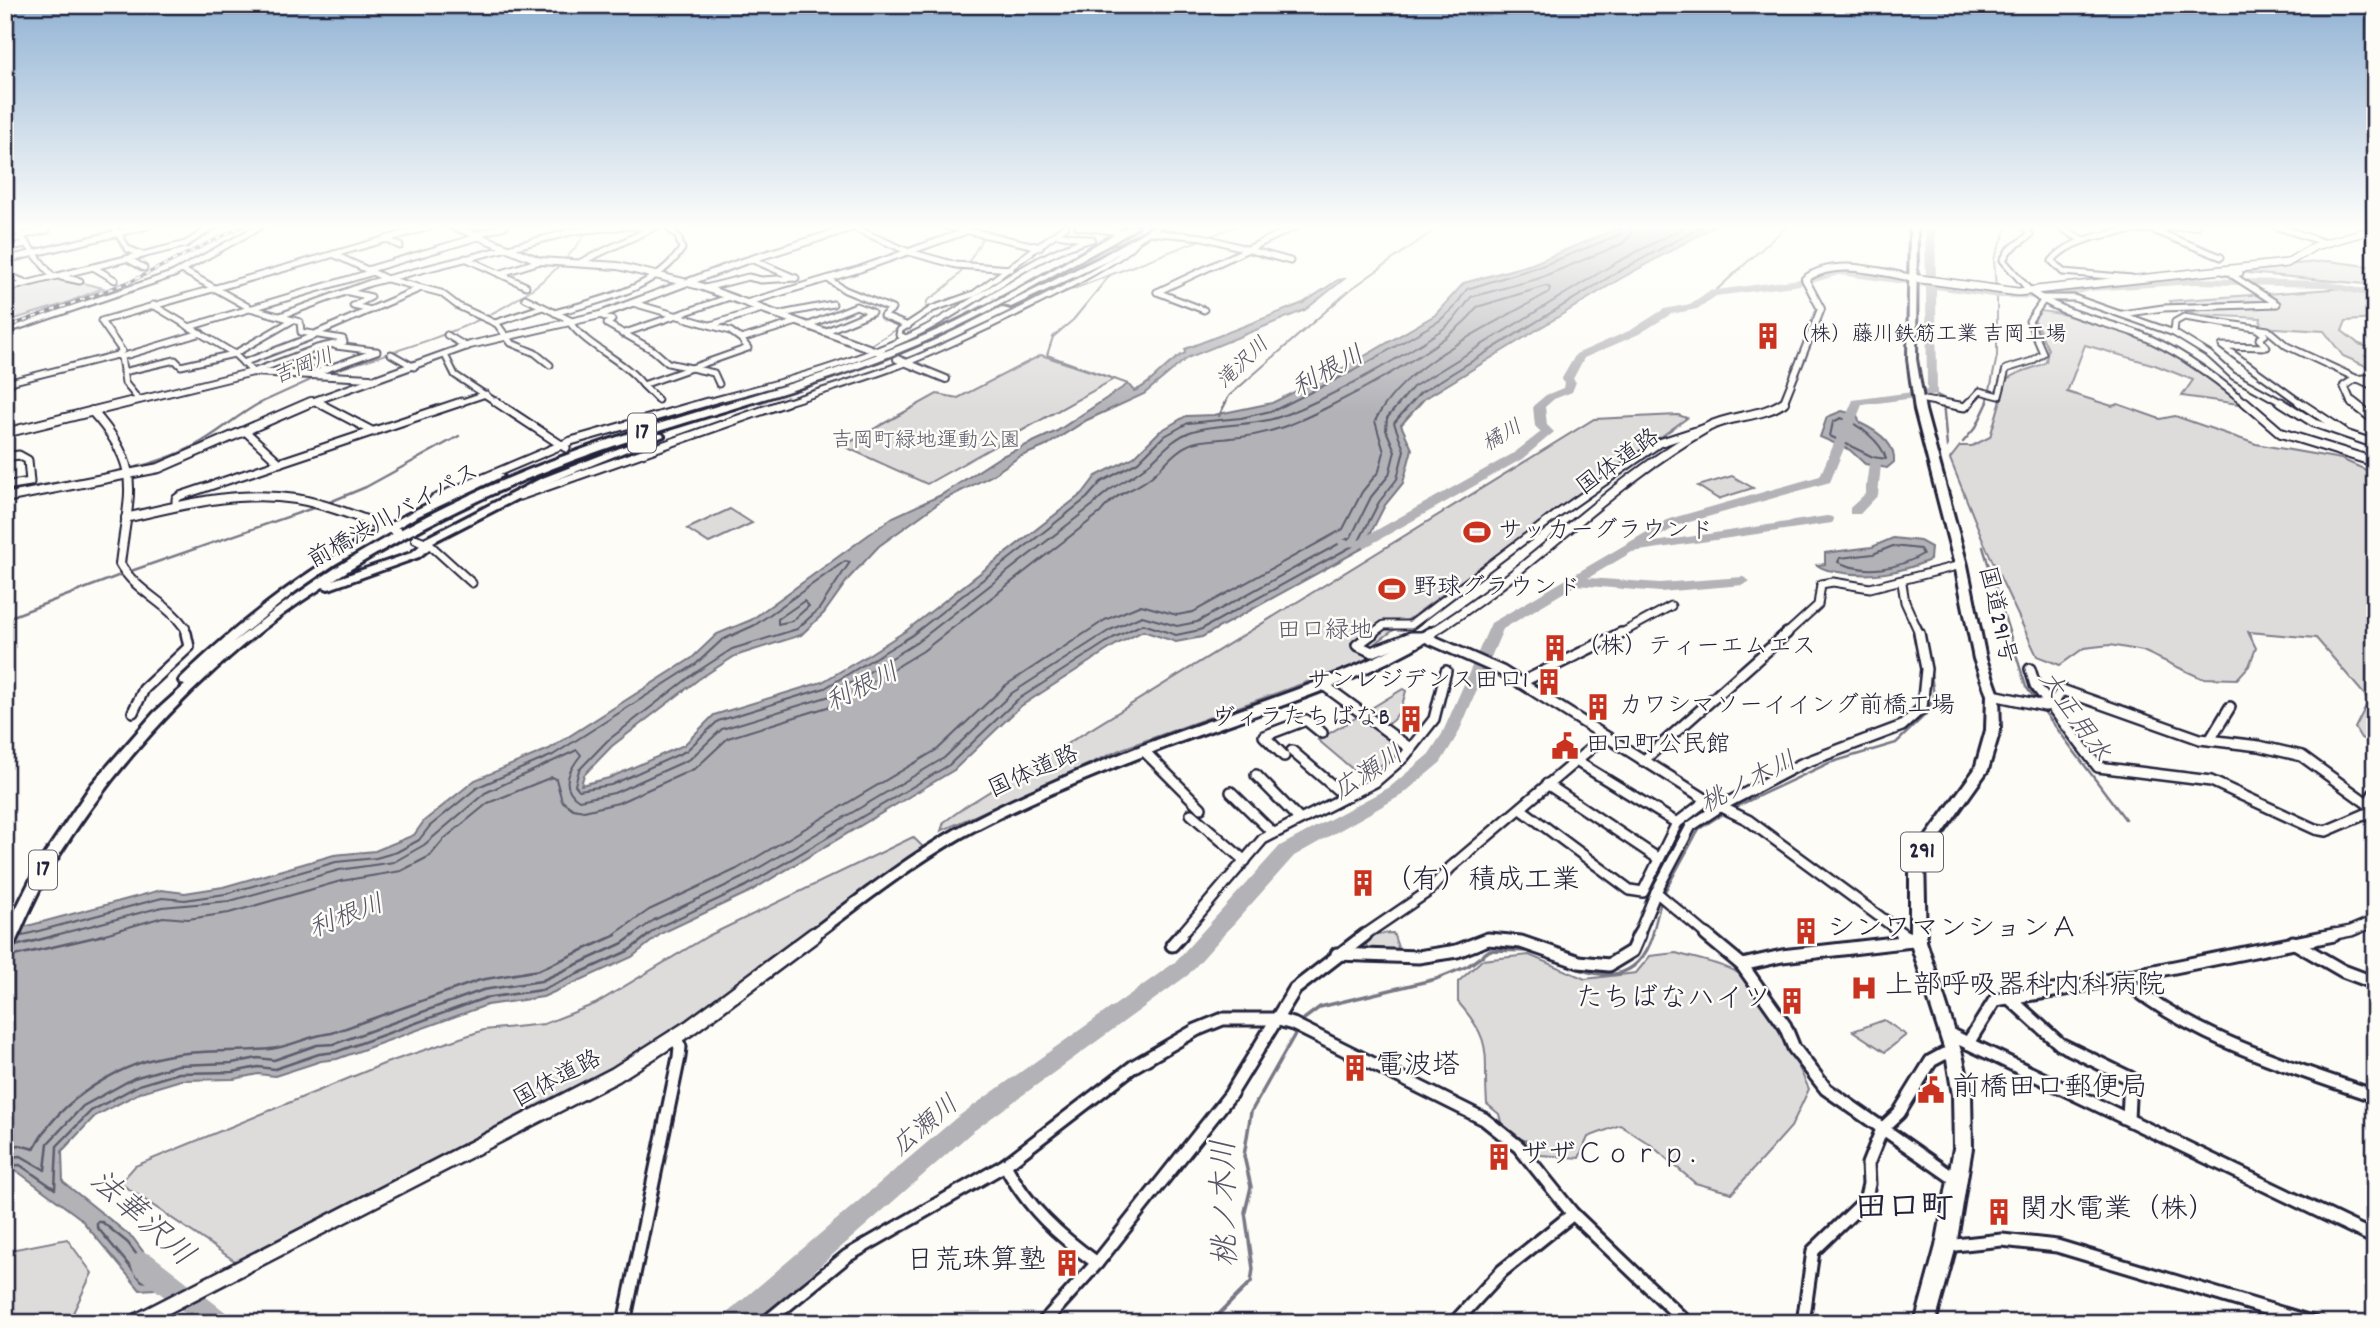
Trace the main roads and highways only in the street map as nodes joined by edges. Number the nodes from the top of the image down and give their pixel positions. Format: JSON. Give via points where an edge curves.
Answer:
{"nodes":[{"id":1,"x":1017,"y":288,"type":"edge"},
{"id":2,"x":1029,"y":288,"type":"edge"},
{"id":3,"x":1044,"y":288,"type":"edge"},
{"id":4,"x":1913,"y":288,"type":"edge"},
{"id":5,"x":1977,"y":288,"type":"edge"},
{"id":6,"x":2079,"y":288,"type":"edge"},
{"id":7,"x":981,"y":312,"type":"junction"},
{"id":8,"x":921,"y":341,"type":"junction"},
{"id":9,"x":864,"y":363,"type":"junction"},
{"id":10,"x":805,"y":382,"type":"junction"},
{"id":11,"x":230,"y":651,"type":"junction"},
{"id":12,"x":89,"y":797,"type":"junction"},
{"id":13,"x":5,"y":947,"type":"edge"},
{"id":14,"x":1930,"y":1320,"type":"edge"}],
"edges":[{"from":1,"to":7,"type":"highway"},
{"from":2,"to":7,"type":"highway","name":"前橋渋川バイパス","number":"17"},
{"from":3,"to":8,"type":"highway"},
{"from":4,"to":14,"type":"highway","name":"国道291号","number":"291","via":[[1912,359],[1918,397],[1980,659],[1993,695],[1993,730],[1981,770],[1917,859],[1918,941],[1949,1034],[1962,1095],[1959,1182]]},
{"from":5,"to":6,"type":"main road","via":[[2037,296]]},
{"from":7,"to":8,"type":"highway","name":"前橋渋川バイパス","number":"17"},
{"from":8,"to":9,"type":"highway","name":"前橋渋川バイパス","number":"17"},
{"from":9,"to":10,"type":"highway","name":"前橋渋川バイパス","number":"17"},
{"from":9,"to":11,"type":"highway","via":[[575,467],[424,541],[415,555],[328,586]]},
{"from":10,"to":11,"type":"highway","name":"前橋渋川バイパス","number":"17","via":[[609,444],[491,488],[346,566]]},
{"from":10,"to":12,"type":"highway","via":[[564,452],[385,528],[322,567],[234,634],[167,700]]},
{"from":11,"to":12,"type":"highway","name":"前橋渋川バイパス","number":"17","via":[[181,696]]},
{"from":12,"to":13,"type":"highway","name":"前橋渋川バイパス","number":"17","via":[[38,878]]}]}
